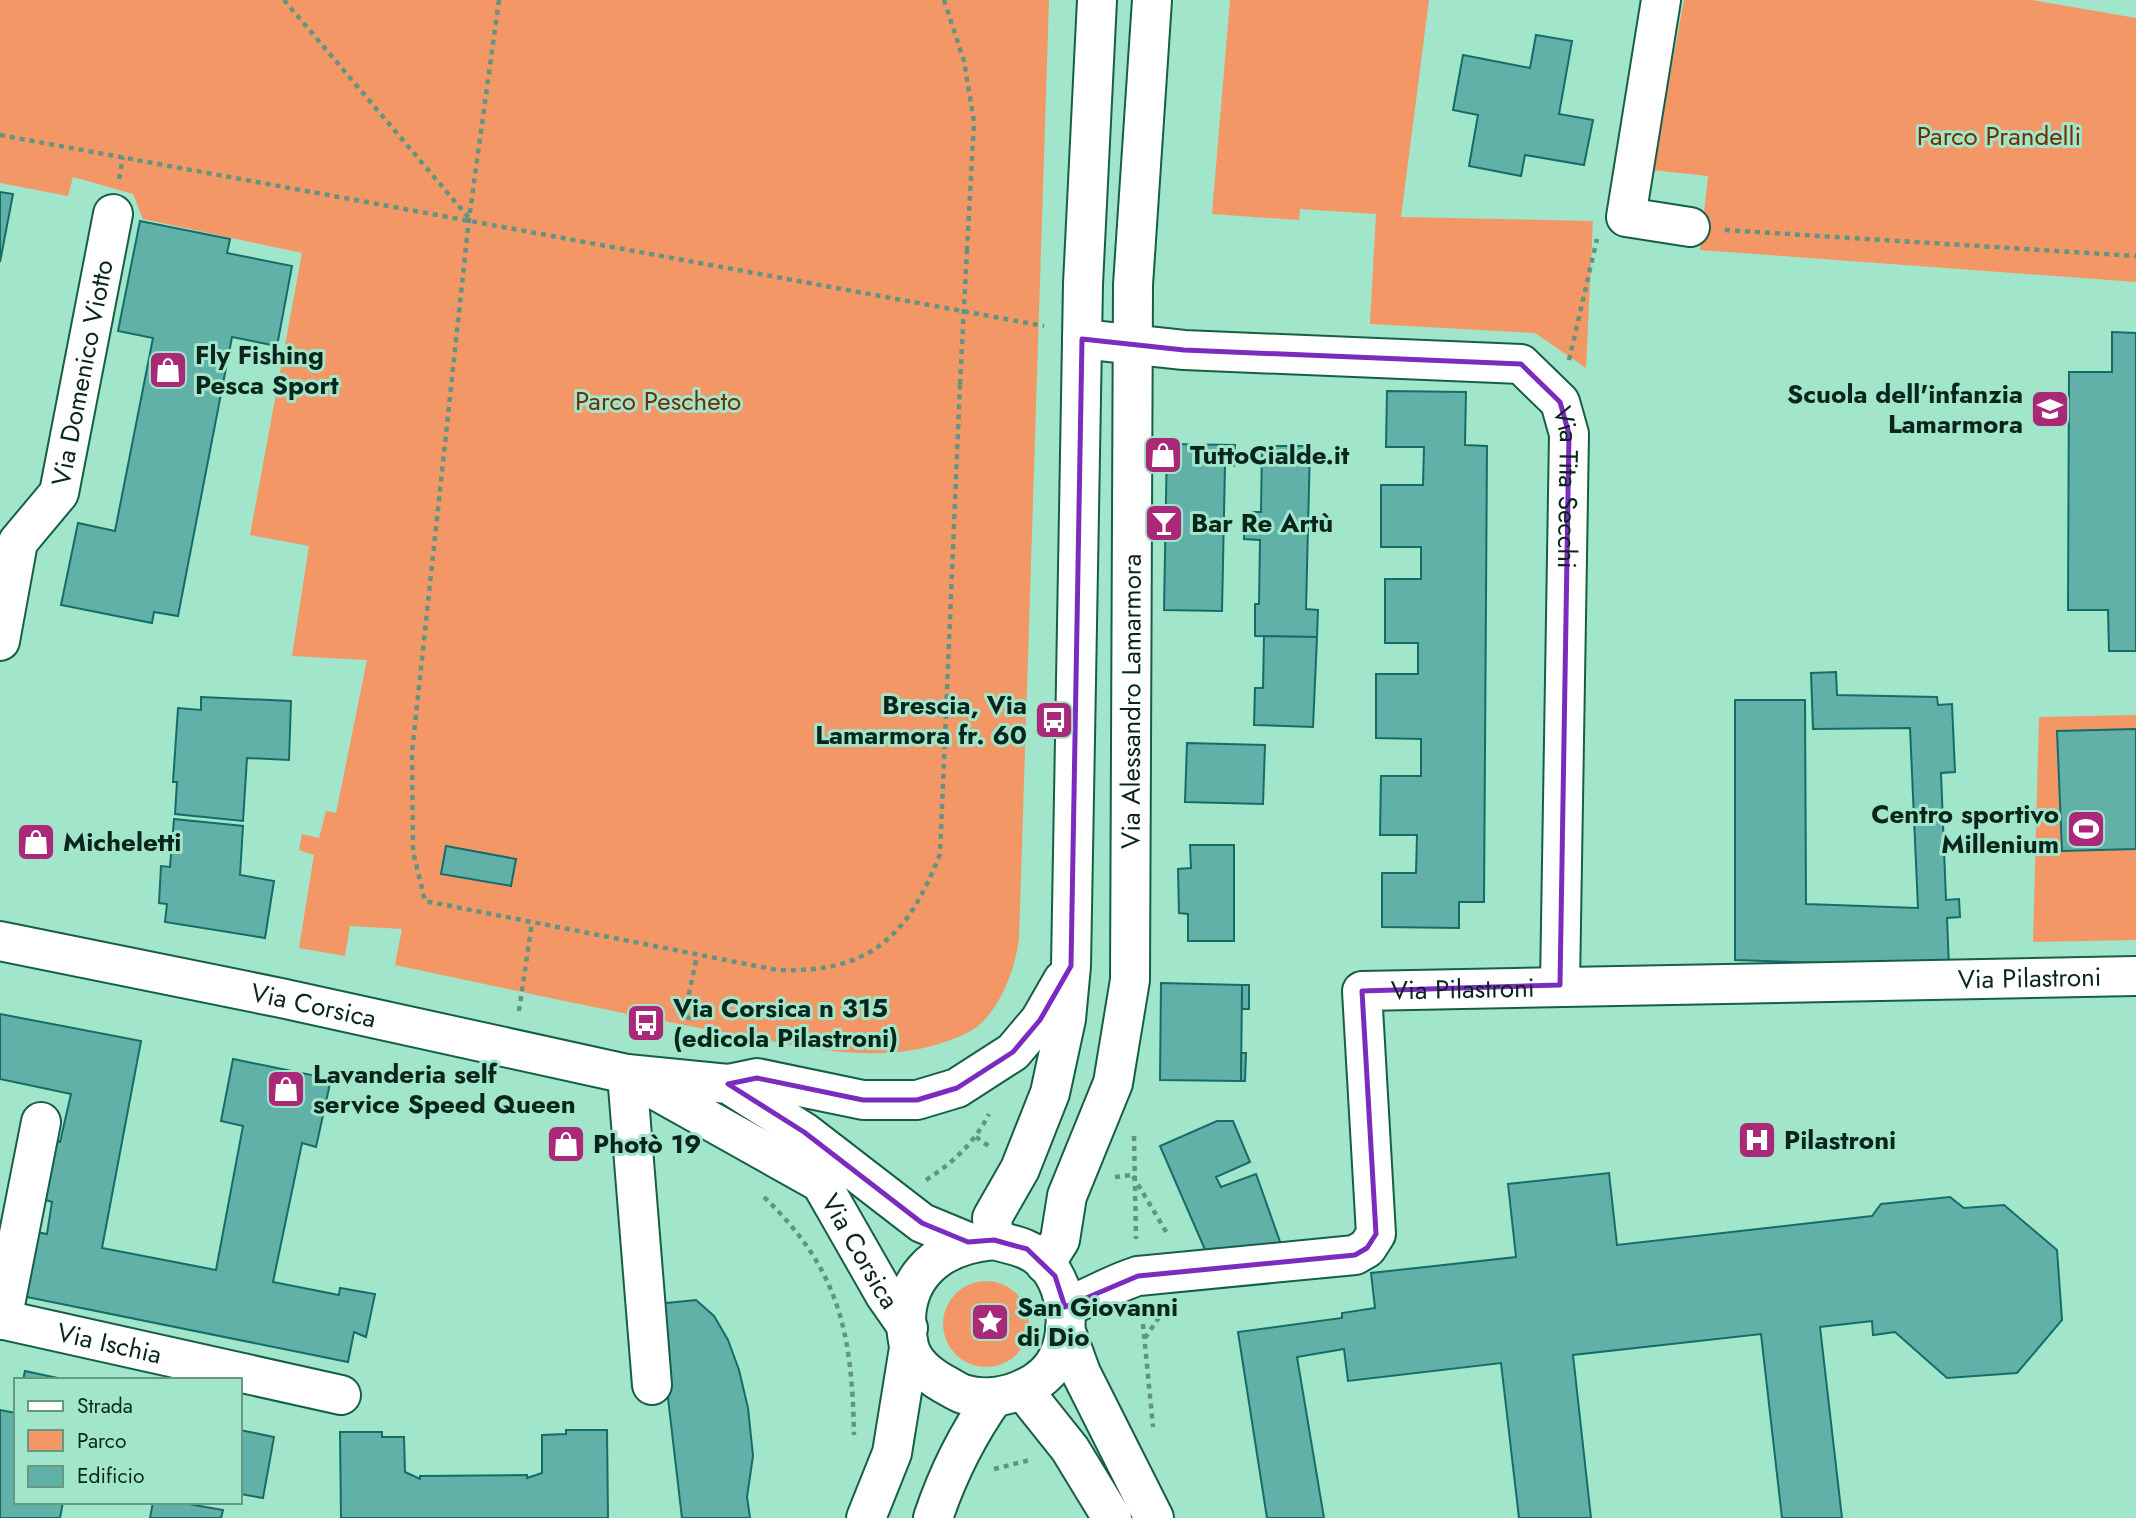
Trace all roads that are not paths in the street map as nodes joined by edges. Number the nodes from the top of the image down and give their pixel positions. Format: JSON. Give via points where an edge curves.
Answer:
{"nodes":[{"id":1,"x":1097,"y":0,"type":"edge"},
{"id":2,"x":1152,"y":0,"type":"edge"},
{"id":3,"x":1661,"y":0,"type":"edge"},
{"id":4,"x":114,"y":215,"type":"dead end"},
{"id":5,"x":1690,"y":227,"type":"road end"},
{"id":6,"x":1064,"y":340,"type":"junction"},
{"id":7,"x":1133,"y":342,"type":"junction"},
{"id":8,"x":0,"y":641,"type":"edge"},
{"id":9,"x":0,"y":941,"type":"edge"},
{"id":10,"x":1071,"y":966,"type":"junction"},
{"id":11,"x":2136,"y":976,"type":"edge"},
{"id":12,"x":1560,"y":985,"type":"junction"},
{"id":13,"x":627,"y":1074,"type":"junction"},
{"id":14,"x":728,"y":1084,"type":"junction"},
{"id":15,"x":41,"y":1122,"type":"dead end"},
{"id":16,"x":981,"y":1241,"type":"junction"},
{"id":17,"x":1045,"y":1264,"type":"junction"},
{"id":18,"x":1065,"y":1318,"type":"junction"},
{"id":19,"x":1,"y":1320,"type":"edge"},
{"id":20,"x":909,"y":1338,"type":"junction"},
{"id":21,"x":652,"y":1385,"type":"dead end"},
{"id":22,"x":1009,"y":1393,"type":"junction"},
{"id":23,"x":341,"y":1395,"type":"dead end"},
{"id":24,"x":866,"y":1518,"type":"edge"},
{"id":25,"x":933,"y":1518,"type":"edge"},
{"id":26,"x":1112,"y":1518,"type":"edge"},
{"id":27,"x":1154,"y":1518,"type":"edge"}],
"edges":[{"from":1,"to":6,"type":"main road","name":"Via Alessandro Lamarmora"},
{"from":2,"to":7,"type":"main road","name":"Via Alessandro Lamarmora"},
{"from":3,"to":5,"type":"main road","via":[[1626,217]]},
{"from":4,"to":8,"type":"main road","name":"Via Domenico Viotto","via":[[59,493],[18,542]]},
{"from":6,"to":7,"type":"main road","name":"Via Tita Secchi"},
{"from":6,"to":10,"type":"main road","name":"Via Alessandro Lamarmora"},
{"from":7,"to":12,"type":"main road","name":"Via Tita Secchi","via":[[1184,350],[1521,364],[1560,402],[1569,434]]},
{"from":7,"to":17,"type":"main road","name":"Via Alessandro Lamarmora","via":[[1130,980],[1113,1083],[1067,1196],[1060,1240]]},
{"from":9,"to":13,"type":"main road","name":"Via Corsica"},
{"from":10,"to":14,"type":"main road","via":[[1040,1020],[1013,1052],[957,1088],[916,1100],[863,1100],[757,1078]]},
{"from":10,"to":16,"type":"main road","name":"Via Alessandro Lamarmora","via":[[1066,1019],[1050,1093],[1020,1169]]},
{"from":11,"to":12,"type":"main road","name":"Via Pilastroni"},
{"from":12,"to":18,"type":"main road","name":"Via Pilastroni","via":[[1362,991],[1376,1234],[1367,1248],[1355,1255],[1138,1276],[1113,1283]]},
{"from":13,"to":14,"type":"main road","name":"Via Corsica"},
{"from":13,"to":20,"type":"main road","name":"Via Corsica","via":[[821,1183]]},
{"from":13,"to":21,"type":"main road"},
{"from":14,"to":16,"type":"main road","name":"Via Corsica","via":[[804,1132],[922,1223]]},
{"from":15,"to":19,"type":"main road","name":"Via Ischia"},
{"from":16,"to":17,"type":"main road","via":[[1027,1249]]},
{"from":16,"to":20,"type":"main road","via":[[940,1254],[915,1283],[908,1297]]},
{"from":17,"to":18,"type":"main road","via":[[1055,1276]]},
{"from":18,"to":22,"type":"main road","via":[[1059,1357],[1042,1376]]},
{"from":18,"to":27,"type":"main road","via":[[1081,1373]]},
{"from":19,"to":23,"type":"main road","name":"Via Ischia"},
{"from":20,"to":22,"type":"main road","via":[[920,1367],[938,1380],[964,1394]]},
{"from":20,"to":24,"type":"main road","via":[[892,1453]]},
{"from":22,"to":25,"type":"main road","via":[[972,1428],[949,1470]]},
{"from":22,"to":26,"type":"main road","via":[[1070,1449]]}]}
